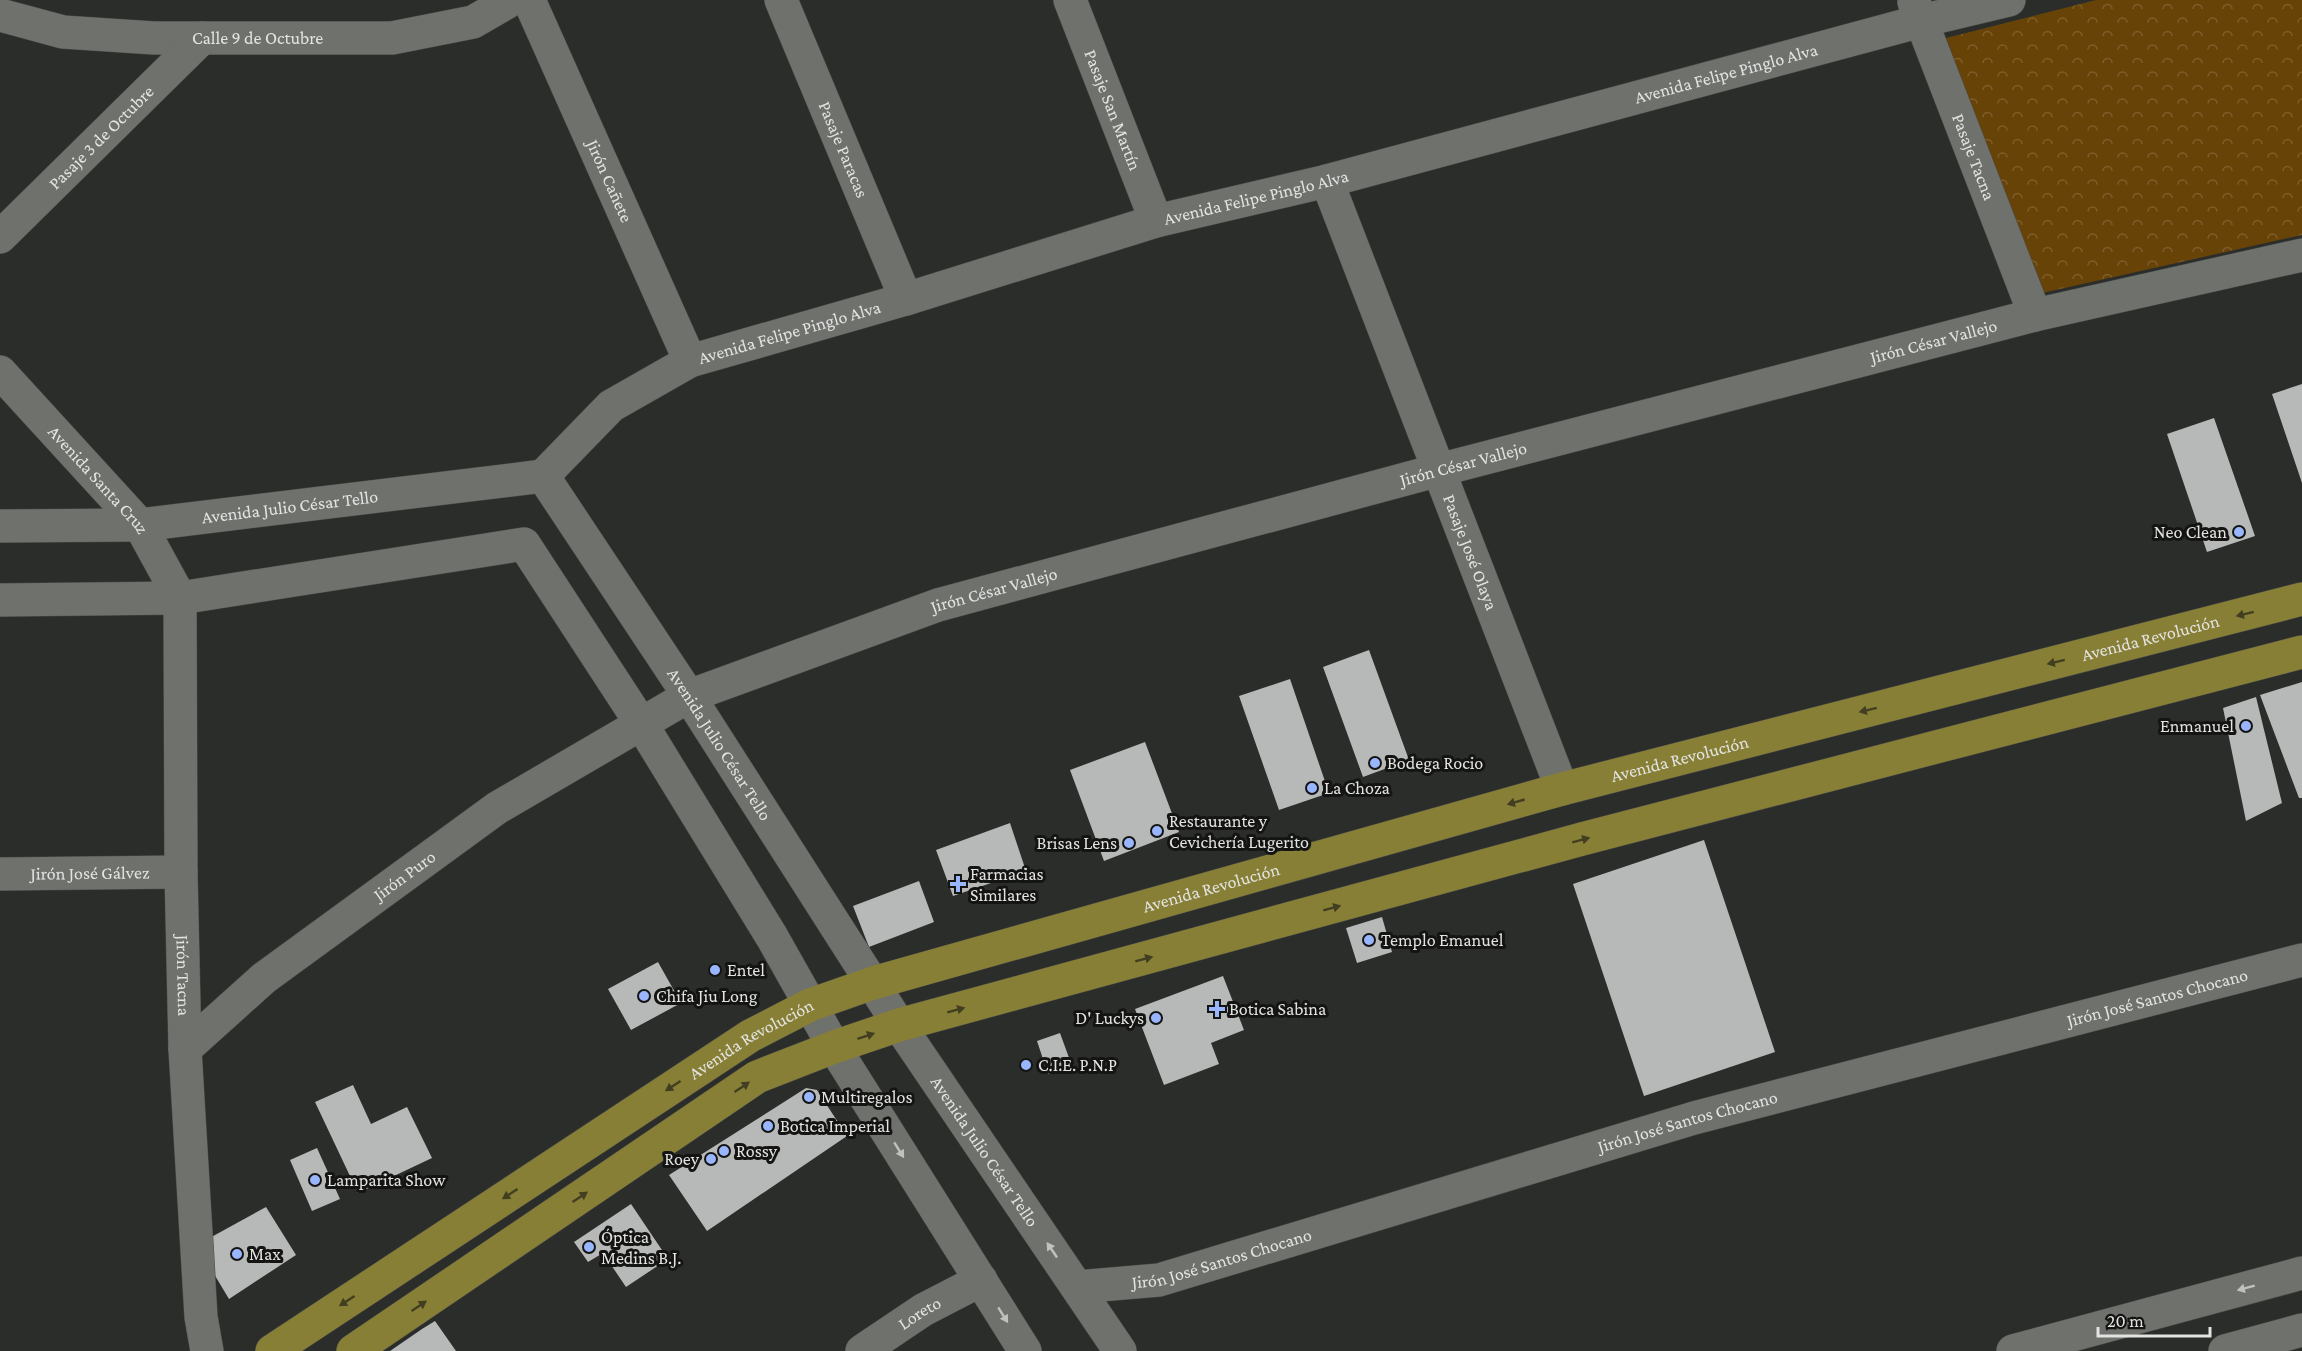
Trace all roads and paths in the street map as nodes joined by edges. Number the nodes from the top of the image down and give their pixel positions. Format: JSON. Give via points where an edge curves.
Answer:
{"nodes":[{"id":1,"x":511,"y":0,"type":"edge"},
{"id":2,"x":529,"y":0,"type":"edge"},
{"id":3,"x":781,"y":0,"type":"edge"},
{"id":4,"x":1070,"y":0,"type":"edge"},
{"id":5,"x":2009,"y":0,"type":"edge"},
{"id":6,"x":1917,"y":10,"type":"edge"},
{"id":7,"x":0,"y":15,"type":"edge"},
{"id":8,"x":202,"y":38,"type":"junction"},
{"id":9,"x":1327,"y":181,"type":"junction"},
{"id":10,"x":1156,"y":221,"type":"junction"},
{"id":11,"x":0,"y":237,"type":"edge"},
{"id":12,"x":2302,"y":255,"type":"edge"},
{"id":13,"x":906,"y":299,"type":"junction"},
{"id":14,"x":2035,"y":315,"type":"junction"},
{"id":15,"x":690,"y":361,"type":"junction"},
{"id":16,"x":0,"y":372,"type":"edge"},
{"id":17,"x":1439,"y":470,"type":"junction"},
{"id":18,"x":543,"y":476,"type":"junction"},
{"id":19,"x":140,"y":525,"type":"junction"},
{"id":20,"x":0,"y":526,"type":"edge"},
{"id":21,"x":180,"y":598,"type":"junction"},
{"id":22,"x":2302,"y":599,"type":"edge"},
{"id":23,"x":0,"y":600,"type":"edge"},
{"id":24,"x":2302,"y":652,"type":"edge"},
{"id":25,"x":689,"y":696,"type":"junction"},
{"id":26,"x":642,"y":724,"type":"junction"},
{"id":27,"x":1563,"y":789,"type":"junction"},
{"id":28,"x":181,"y":872,"type":"junction"},
{"id":29,"x":0,"y":874,"type":"edge"},
{"id":30,"x":2302,"y":960,"type":"edge"},
{"id":31,"x":873,"y":983,"type":"junction"},
{"id":32,"x":810,"y":1005,"type":"junction"},
{"id":33,"x":899,"y":1025,"type":"junction"},
{"id":34,"x":834,"y":1047,"type":"junction"},
{"id":35,"x":185,"y":1048,"type":"junction"},
{"id":36,"x":2302,"y":1273,"type":"edge"},
{"id":37,"x":981,"y":1280,"type":"junction"},
{"id":38,"x":1077,"y":1287,"type":"junction"},
{"id":39,"x":2302,"y":1330,"type":"edge"},
{"id":40,"x":207,"y":1351,"type":"edge"},
{"id":41,"x":272,"y":1351,"type":"edge"},
{"id":42,"x":353,"y":1351,"type":"edge"},
{"id":43,"x":862,"y":1351,"type":"edge"},
{"id":44,"x":1025,"y":1351,"type":"edge"},
{"id":45,"x":1120,"y":1351,"type":"edge"},
{"id":46,"x":2013,"y":1351,"type":"edge"},
{"id":47,"x":2225,"y":1351,"type":"edge"}],
"edges":[{"from":1,"to":8,"type":"street","name":"Calle 9 de Octubre","via":[[473,22],[392,38]]},
{"from":2,"to":15,"type":"street","name":"Jirón Cañete"},
{"from":3,"to":13,"type":"street","name":"Pasaje Paracas"},
{"from":4,"to":10,"type":"street","name":"Pasaje San Martín"},
{"from":5,"to":6,"type":"street","name":"Avenida Felipe Pinglo Alva"},
{"from":6,"to":9,"type":"street","name":"Avenida Felipe Pinglo Alva"},
{"from":6,"to":14,"type":"street","name":"Pasaje Tacna"},
{"from":7,"to":8,"type":"street","name":"Calle 9 de Octubre","via":[[63,32]]},
{"from":8,"to":11,"type":"street","name":"Pasaje 3 de Octubre"},
{"from":9,"to":10,"type":"street","name":"Avenida Felipe Pinglo Alva"},
{"from":9,"to":17,"type":"street","name":"Pasaje José Olaya"},
{"from":10,"to":13,"type":"street","name":"Avenida Felipe Pinglo Alva"},
{"from":12,"to":14,"type":"street","name":"Jirón César Vallejo"},
{"from":13,"to":15,"type":"street","name":"Avenida Felipe Pinglo Alva"},
{"from":14,"to":17,"type":"street","name":"Jirón César Vallejo"},
{"from":15,"to":18,"type":"street","name":"Avenida Felipe Pinglo Alva","via":[[611,406]]},
{"from":16,"to":19,"type":"street","name":"Avenida Santa Cruz"},
{"from":17,"to":25,"type":"street","name":"Jirón César Vallejo","via":[[938,605]]},
{"from":17,"to":27,"type":"street","name":"Pasaje José Olaya"},
{"from":18,"to":19,"type":"street","name":"Avenida Julio César Tello"},
{"from":18,"to":25,"type":"street","name":"Avenida Julio César Tello"},
{"from":19,"to":20,"type":"street","name":"Avenida Julio César Tello"},
{"from":19,"to":21,"type":"street","name":"Avenida Santa Cruz"},
{"from":21,"to":23,"type":"street"},
{"from":21,"to":26,"type":"street","via":[[524,544]]},
{"from":21,"to":28,"type":"street","name":"Jirón Tacna"},
{"from":22,"to":27,"type":"main road","name":"Avenida Revolución","one_way":true},
{"from":33,"to":24,"type":"main road","name":"Avenida Revolución","one_way":true,"via":[[1593,837]]},
{"from":25,"to":26,"type":"street","name":"Jirón César Vallejo"},
{"from":25,"to":31,"type":"street","name":"Avenida Julio César Tello"},
{"from":26,"to":32,"type":"street"},
{"from":26,"to":35,"type":"street","name":"Jirón Puro","via":[[497,808],[264,978]]},
{"from":27,"to":31,"type":"main road","name":"Avenida Revolución","one_way":true},
{"from":28,"to":29,"type":"street","name":"Jirón José Gálvez"},
{"from":28,"to":35,"type":"street","name":"Jirón Tacna"},
{"from":30,"to":38,"type":"street","name":"Jirón José Santos Chocano","via":[[1695,1118],[1159,1280]]},
{"from":31,"to":32,"type":"main road","name":"Avenida Revolución"},
{"from":31,"to":33,"type":"street","name":"Avenida Julio César Tello"},
{"from":32,"to":34,"type":"street"},
{"from":32,"to":41,"type":"main road","name":"Avenida Revolución","one_way":true,"via":[[750,1036]]},
{"from":34,"to":33,"type":"main road","name":"Avenida Revolución","one_way":true},
{"from":38,"to":33,"type":"street","name":"Avenida Julio César Tello","one_way":true},
{"from":34,"to":37,"type":"street","one_way":true},
{"from":42,"to":34,"type":"main road","name":"Avenida Revolución","one_way":true,"via":[[757,1077]]},
{"from":35,"to":40,"type":"street","name":"Jirón Tacna","via":[[201,1317]]},
{"from":36,"to":46,"type":"street","one_way":true},
{"from":37,"to":43,"type":"street","name":"Loreto","via":[[923,1310]]},
{"from":37,"to":44,"type":"street","one_way":true},
{"from":38,"to":45,"type":"street","name":"Avenida Julio César Tello"},
{"from":39,"to":47,"type":"street"}]}
